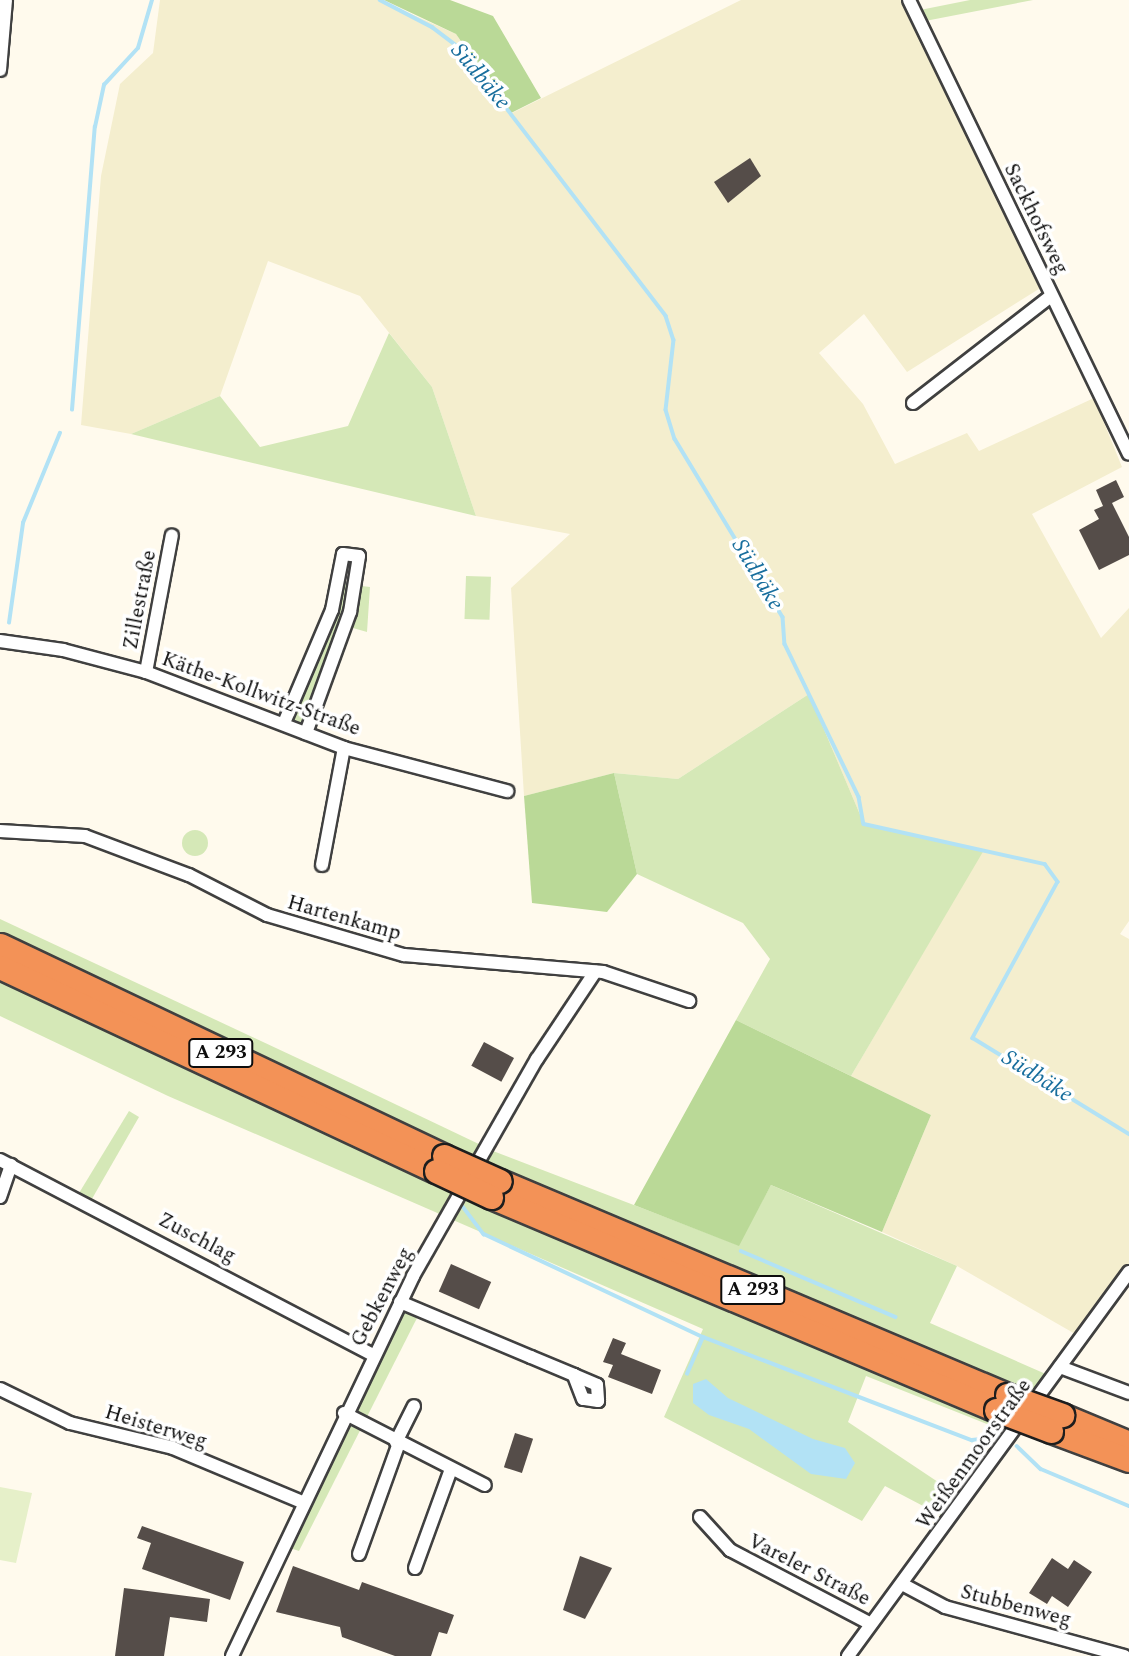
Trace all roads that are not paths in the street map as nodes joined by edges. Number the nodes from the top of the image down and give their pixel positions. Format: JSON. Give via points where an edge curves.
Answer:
{"nodes":[{"id":1,"x":6,"y":0,"type":"edge"},
{"id":2,"x":909,"y":0,"type":"edge"},
{"id":3,"x":0,"y":71,"type":"edge"},
{"id":4,"x":1051,"y":296,"type":"junction"},
{"id":5,"x":913,"y":404,"type":"dead end"},
{"id":6,"x":1129,"y":454,"type":"edge"},
{"id":7,"x":172,"y":535,"type":"dead end"},
{"id":8,"x":0,"y":641,"type":"edge"},
{"id":9,"x":146,"y":672,"type":"junction"},
{"id":10,"x":284,"y":723,"type":"junction"},
{"id":11,"x":306,"y":733,"type":"junction"},
{"id":12,"x":344,"y":748,"type":"junction"},
{"id":13,"x":508,"y":791,"type":"dead end"},
{"id":14,"x":0,"y":831,"type":"edge"},
{"id":15,"x":322,"y":866,"type":"dead end"},
{"id":16,"x":0,"y":945,"type":"edge"},
{"id":17,"x":0,"y":967,"type":"edge"},
{"id":18,"x":595,"y":972,"type":"junction"},
{"id":19,"x":689,"y":1001,"type":"dead end"},
{"id":20,"x":6,"y":1163,"type":"edge"},
{"id":21,"x":440,"y":1164,"type":"junction"},
{"id":22,"x":0,"y":1197,"type":"edge"},
{"id":23,"x":1129,"y":1272,"type":"edge"},
{"id":24,"x":400,"y":1302,"type":"junction"},
{"id":25,"x":373,"y":1355,"type":"junction"},
{"id":26,"x":1060,"y":1367,"type":"junction"},
{"id":27,"x":574,"y":1375,"type":"dead end"},
{"id":28,"x":0,"y":1389,"type":"edge"},
{"id":29,"x":1129,"y":1393,"type":"edge"},
{"id":30,"x":414,"y":1406,"type":"dead end"},
{"id":31,"x":344,"y":1413,"type":"junction"},
{"id":32,"x":1056,"y":1423,"type":"junction"},
{"id":33,"x":398,"y":1442,"type":"junction"},
{"id":34,"x":1129,"y":1443,"type":"edge"},
{"id":35,"x":1129,"y":1460,"type":"edge"},
{"id":36,"x":451,"y":1469,"type":"junction"},
{"id":37,"x":485,"y":1485,"type":"dead end"},
{"id":38,"x":302,"y":1502,"type":"junction"},
{"id":39,"x":700,"y":1517,"type":"dead end"},
{"id":40,"x":359,"y":1554,"type":"dead end"},
{"id":41,"x":415,"y":1568,"type":"dead end"},
{"id":42,"x":902,"y":1584,"type":"junction"},
{"id":43,"x":872,"y":1624,"type":"junction"},
{"id":44,"x":232,"y":1656,"type":"edge"},
{"id":45,"x":848,"y":1656,"type":"edge"},
{"id":46,"x":1124,"y":1656,"type":"edge"}],
"edges":[{"from":1,"to":3,"type":"street"},
{"from":2,"to":4,"type":"street","name":"Sackhofsweg"},
{"from":4,"to":5,"type":"street"},
{"from":4,"to":6,"type":"street","name":"Sackhofsweg"},
{"from":7,"to":9,"type":"street","name":"Zillestraße"},
{"from":8,"to":9,"type":"street","name":"Käthe-Kollwitz-Straße","via":[[63,650]]},
{"from":9,"to":10,"type":"street","name":"Käthe-Kollwitz-Straße"},
{"from":10,"to":11,"type":"street","name":"Käthe-Kollwitz-Straße"},
{"from":10,"to":11,"type":"street","via":[[332,610],[343,554],[359,556],[351,612]]},
{"from":11,"to":12,"type":"street","name":"Käthe-Kollwitz-Straße"},
{"from":12,"to":13,"type":"street","name":"Käthe-Kollwitz-Straße"},
{"from":12,"to":15,"type":"street"},
{"from":14,"to":18,"type":"street","name":"Hartenkamp","via":[[85,836],[188,875],[267,915],[404,955],[523,961]]},
{"from":16,"to":21,"type":"highway","number":"A 293"},
{"from":17,"to":21,"type":"highway","number":"A 293"},
{"from":18,"to":19,"type":"street","name":"Hartenkamp"},
{"from":18,"to":24,"type":"street","name":"Gebkenweg","via":[[537,1059]]},
{"from":20,"to":22,"type":"street"},
{"from":20,"to":25,"type":"street","name":"Zuschlag"},
{"from":21,"to":32,"type":"highway","number":"A 293","bridge":true},
{"from":23,"to":26,"type":"street","name":"Weißenmoorstraße"},
{"from":24,"to":25,"type":"street","name":"Gebkenweg"},
{"from":24,"to":27,"type":"street"},
{"from":25,"to":31,"type":"street","name":"Gebkenweg"},
{"from":26,"to":29,"type":"street"},
{"from":26,"to":42,"type":"street","name":"Weißenmoorstraße"},
{"from":28,"to":38,"type":"street","name":"Heisterweg","via":[[70,1423],[173,1448]]},
{"from":30,"to":33,"type":"street"},
{"from":31,"to":33,"type":"street"},
{"from":31,"to":38,"type":"street","name":"Gebkenweg"},
{"from":32,"to":34,"type":"highway","number":"A 293"},
{"from":32,"to":35,"type":"highway","number":"A 293"},
{"from":33,"to":36,"type":"street"},
{"from":33,"to":40,"type":"street"},
{"from":36,"to":37,"type":"street"},
{"from":36,"to":41,"type":"street"},
{"from":38,"to":44,"type":"street","name":"Gebkenweg"},
{"from":39,"to":43,"type":"street","name":"Vareler Straße","via":[[730,1550]]},
{"from":42,"to":43,"type":"street","name":"Weißenmoorstraße"},
{"from":42,"to":46,"type":"street","name":"Stubbenweg","via":[[945,1607]]},
{"from":43,"to":45,"type":"street","name":"Weißenmoorstraße"}]}
